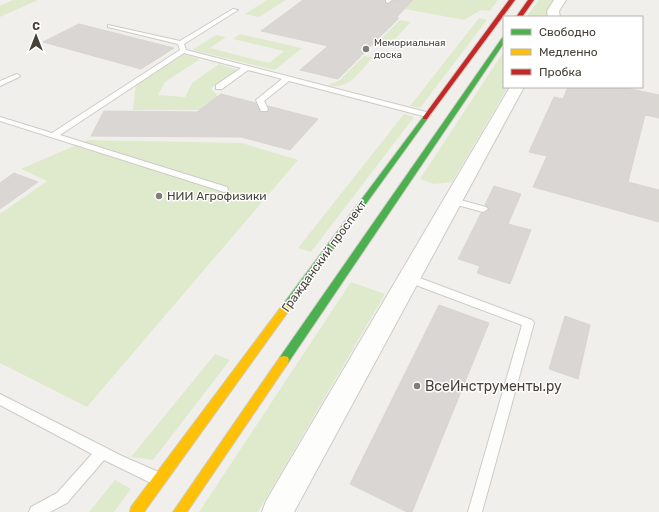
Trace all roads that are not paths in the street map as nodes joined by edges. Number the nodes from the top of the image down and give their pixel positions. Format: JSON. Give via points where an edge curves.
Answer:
{"nodes":[{"id":1,"x":512,"y":0,"type":"edge"},
{"id":2,"x":531,"y":0,"type":"edge"},
{"id":3,"x":560,"y":0,"type":"edge"},
{"id":4,"x":235,"y":10,"type":"dead end"},
{"id":5,"x":520,"y":16,"type":"edge"},
{"id":6,"x":554,"y":16,"type":"edge"},
{"id":7,"x":110,"y":26,"type":"dead end"},
{"id":8,"x":503,"y":40,"type":"edge"},
{"id":9,"x":181,"y":43,"type":"junction"},
{"id":10,"x":183,"y":51,"type":"junction"},
{"id":11,"x":246,"y":68,"type":"junction"},
{"id":12,"x":17,"y":76,"type":"dead end"},
{"id":13,"x":287,"y":78,"type":"junction"},
{"id":14,"x":0,"y":84,"type":"edge"},
{"id":15,"x":218,"y":87,"type":"dead end"},
{"id":16,"x":516,"y":88,"type":"edge"},
{"id":17,"x":264,"y":109,"type":"dead end"},
{"id":18,"x":427,"y":115,"type":"junction"},
{"id":19,"x":0,"y":119,"type":"edge"},
{"id":20,"x":53,"y":136,"type":"junction"},
{"id":21,"x":224,"y":189,"type":"dead end"},
{"id":22,"x":453,"y":201,"type":"junction"},
{"id":23,"x":483,"y":209,"type":"dead end"},
{"id":24,"x":409,"y":278,"type":"junction"},
{"id":25,"x":0,"y":399,"type":"edge"},
{"id":26,"x":102,"y":452,"type":"junction"},
{"id":27,"x":160,"y":480,"type":"junction"},
{"id":28,"x":36,"y":512,"type":"edge"},
{"id":29,"x":136,"y":512,"type":"edge"},
{"id":30,"x":178,"y":512,"type":"edge"},
{"id":31,"x":277,"y":512,"type":"edge"},
{"id":32,"x":475,"y":512,"type":"edge"}],
"edges":[{"from":1,"to":18,"type":"main road","name":"Гражданский проспект"},
{"from":2,"to":5,"type":"main road"},
{"from":3,"to":6,"type":"street","via":[[553,12]]},
{"from":4,"to":9,"type":"lane"},
{"from":7,"to":9,"type":"lane"},
{"from":8,"to":30,"type":"main road","name":"Гражданский проспект"},
{"from":9,"to":10,"type":"lane"},
{"from":10,"to":11,"type":"lane"},
{"from":10,"to":20,"type":"lane"},
{"from":11,"to":13,"type":"lane"},
{"from":11,"to":15,"type":"lane"},
{"from":12,"to":14,"type":"lane"},
{"from":13,"to":17,"type":"lane","via":[[260,100]]},
{"from":13,"to":18,"type":"lane"},
{"from":16,"to":22,"type":"street"},
{"from":18,"to":27,"type":"main road","name":"Гражданский проспект"},
{"from":19,"to":20,"type":"lane"},
{"from":20,"to":21,"type":"lane"},
{"from":22,"to":23,"type":"lane"},
{"from":22,"to":24,"type":"street"},
{"from":24,"to":31,"type":"street"},
{"from":24,"to":32,"type":"lane","via":[[528,323]]},
{"from":25,"to":26,"type":"lane"},
{"from":26,"to":27,"type":"lane"},
{"from":26,"to":28,"type":"lane","via":[[62,498]]},
{"from":27,"to":29,"type":"main road","name":"Гражданский проспект"}]}
